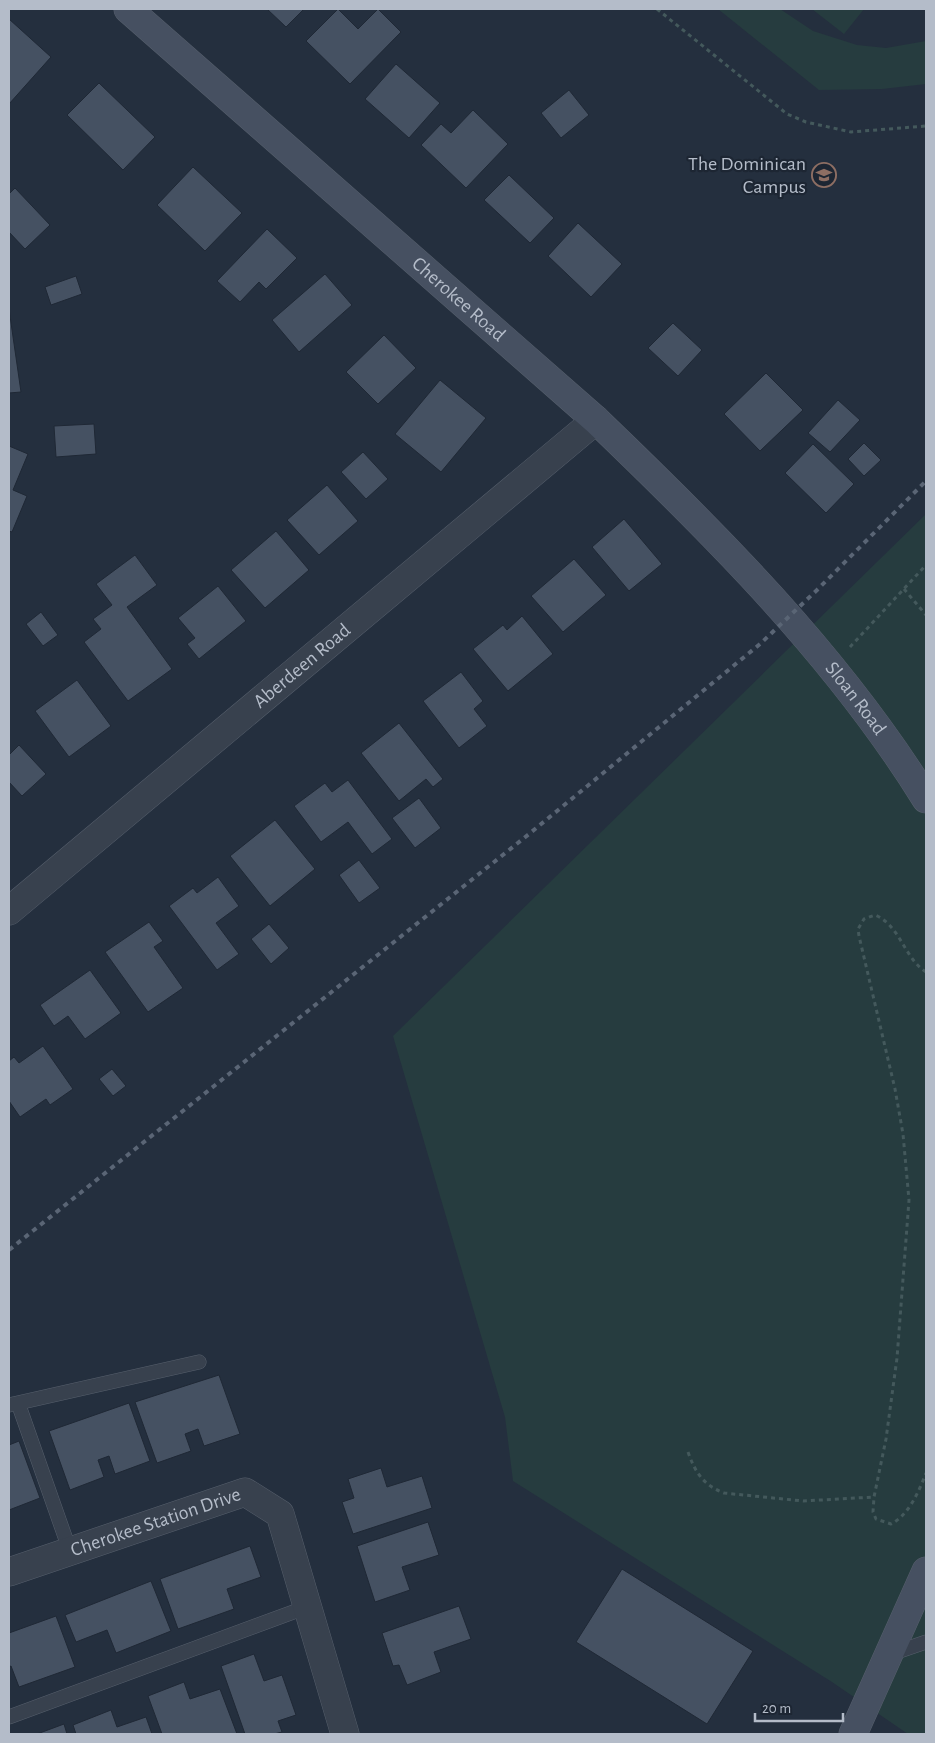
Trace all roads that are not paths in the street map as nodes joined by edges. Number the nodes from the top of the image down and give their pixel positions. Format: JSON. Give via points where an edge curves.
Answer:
{"nodes":[{"id":1,"x":128,"y":9,"type":"edge"},
{"id":2,"x":596,"y":420,"type":"junction"},
{"id":3,"x":776,"y":604,"type":"joint"},
{"id":4,"x":926,"y":799,"type":"edge"},
{"id":5,"x":9,"y":911,"type":"edge"},
{"id":6,"x":199,"y":1362,"type":"dead end"},
{"id":7,"x":13,"y":1404,"type":"edge"},
{"id":8,"x":70,"y":1551,"type":"junction"},
{"id":9,"x":926,"y":1571,"type":"edge"},
{"id":10,"x":9,"y":1572,"type":"edge"},
{"id":11,"x":307,"y":1606,"type":"junction"},
{"id":12,"x":926,"y":1642,"type":"edge"},
{"id":13,"x":891,"y":1654,"type":"junction"},
{"id":14,"x":9,"y":1717,"type":"edge"},
{"id":15,"x":345,"y":1734,"type":"edge"},
{"id":16,"x":853,"y":1734,"type":"edge"}],
"edges":[{"from":1,"to":2,"type":"street","name":"Cherokee Road"},
{"from":2,"to":3,"type":"street","name":"Cherokee Road","via":[[662,483]]},
{"from":2,"to":5,"type":"street","name":"Aberdeen Road"},
{"from":3,"to":4,"type":"street","name":"Sloan Road","via":[[863,706]]},
{"from":6,"to":7,"type":"lane"},
{"from":7,"to":8,"type":"lane"},
{"from":8,"to":10,"type":"street","name":"Cherokee Station Drive"},
{"from":8,"to":11,"type":"street","name":"Cherokee Station Drive","via":[[245,1492],[280,1514]]},
{"from":9,"to":13,"type":"street"},
{"from":11,"to":14,"type":"lane"},
{"from":11,"to":15,"type":"street","name":"Cherokee Station Drive"},
{"from":12,"to":13,"type":"lane"},
{"from":13,"to":16,"type":"street"}]}
